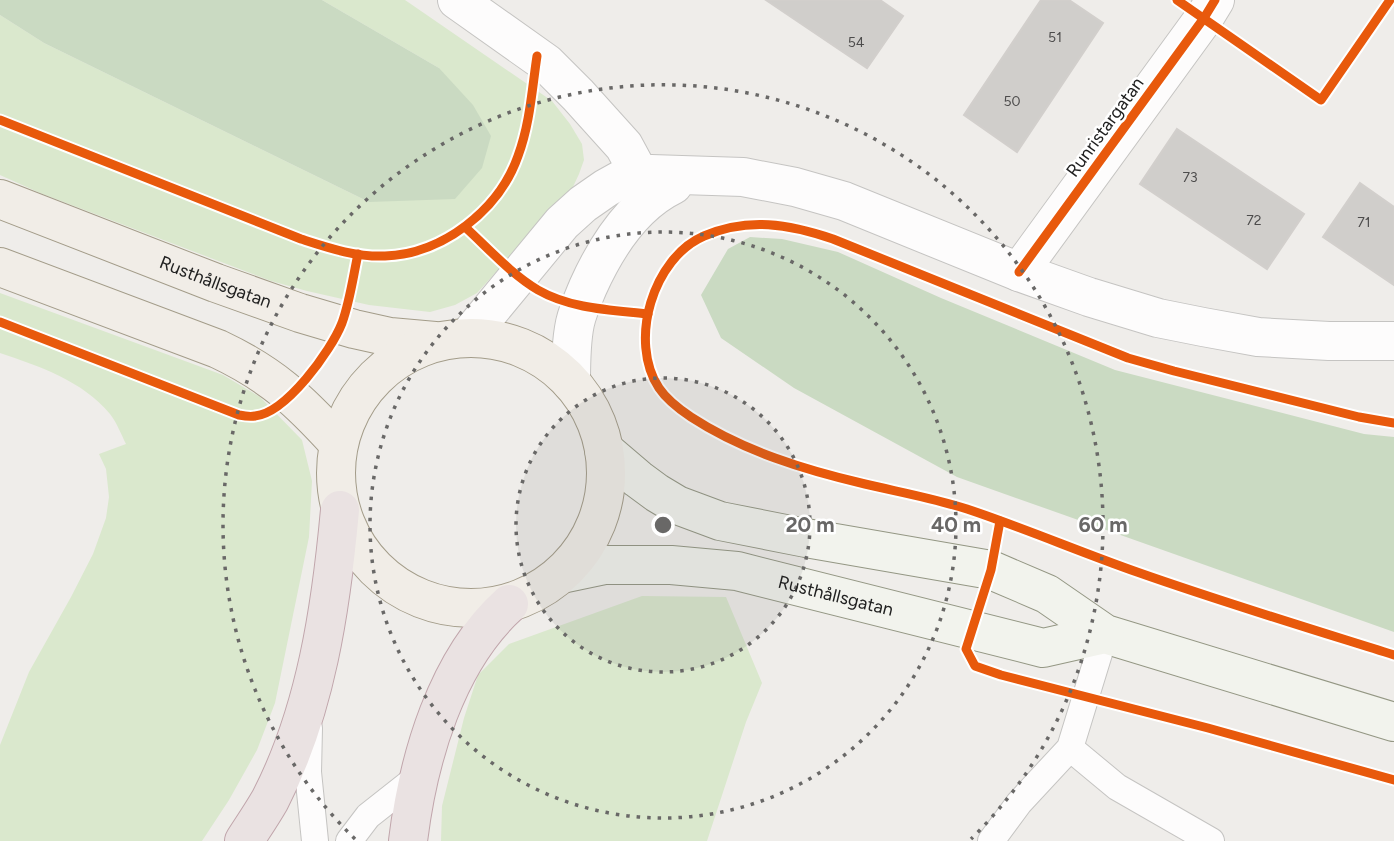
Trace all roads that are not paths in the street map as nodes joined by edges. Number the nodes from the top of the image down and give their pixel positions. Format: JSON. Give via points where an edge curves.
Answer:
{"nodes":[{"id":1,"x":457,"y":0,"type":"edge"},
{"id":2,"x":1215,"y":0,"type":"edge"},
{"id":3,"x":646,"y":187,"type":"junction"},
{"id":4,"x":0,"y":199,"type":"edge"},
{"id":5,"x":0,"y":267,"type":"edge"},
{"id":6,"x":1019,"y":272,"type":"junction"},
{"id":7,"x":452,"y":340,"type":"junction"},
{"id":8,"x":1394,"y":341,"type":"edge"},
{"id":9,"x":571,"y":382,"type":"junction"},
{"id":10,"x":338,"y":443,"type":"junction"},
{"id":11,"x":604,"y":450,"type":"junction"},
{"id":12,"x":340,"y":510,"type":"junction"},
{"id":13,"x":562,"y":574,"type":"junction"},
{"id":14,"x":509,"y":604,"type":"junction"},
{"id":15,"x":1105,"y":634,"type":"junction"},
{"id":16,"x":310,"y":694,"type":"junction"},
{"id":17,"x":1394,"y":722,"type":"edge"},
{"id":18,"x":1070,"y":748,"type":"junction"},
{"id":19,"x":420,"y":775,"type":"junction"},
{"id":20,"x":244,"y":841,"type":"edge"},
{"id":21,"x":315,"y":841,"type":"edge"},
{"id":22,"x":349,"y":841,"type":"edge"},
{"id":23,"x":408,"y":841,"type":"edge"},
{"id":24,"x":991,"y":841,"type":"edge"},
{"id":25,"x":1211,"y":841,"type":"edge"}],
"edges":[{"from":1,"to":3,"type":"street","via":[[546,63],[624,146]]},
{"from":2,"to":6,"type":"street","name":"Runristargatan"},
{"from":3,"to":6,"type":"street","via":[[651,174],[743,177],[795,187],[844,201]]},
{"from":3,"to":7,"type":"street","via":[[624,178],[583,204]]},
{"from":3,"to":9,"type":"street","via":[[585,294],[575,321]]},
{"from":4,"to":7,"type":"main road","name":"Rusthållsgatan","via":[[300,313],[390,337]]},
{"from":5,"to":10,"type":"main road","via":[[242,360],[291,394]]},
{"from":6,"to":8,"type":"street","via":[[1100,301],[1203,327],[1258,337]]},
{"from":7,"to":9,"type":"main road","name":"Rusthållsgatan","via":[[506,342],[541,357]]},
{"from":7,"to":10,"type":"main road","name":"Rusthållsgatan","via":[[416,349],[370,381],[351,410]]},
{"from":9,"to":11,"type":"main road","name":"Rusthållsgatan","via":[[593,413]]},
{"from":10,"to":12,"type":"main road","name":"Rusthållsgatan","via":[[335,476]]},
{"from":11,"to":13,"type":"main road","name":"Rusthållsgatan","via":[[606,484],[599,518],[584,548]]},
{"from":11,"to":15,"type":"main road","name":"Rusthållsgatan","via":[[657,493],[720,521],[991,570],[1046,593]]},
{"from":12,"to":14,"type":"main road","name":"Rusthållsgatan","via":[[356,545],[373,565],[414,597],[461,609]]},
{"from":12,"to":16,"type":"highway"},
{"from":13,"to":14,"type":"main road","name":"Rusthållsgatan","via":[[538,592]]},
{"from":13,"to":15,"type":"main road","name":"Rusthållsgatan","via":[[605,565],[737,571],[1043,648]]},
{"from":14,"to":19,"type":"highway","via":[[495,617],[452,683]]},
{"from":15,"to":17,"type":"main road","name":"Rusthållsgatan"},
{"from":15,"to":18,"type":"lane"},
{"from":16,"to":20,"type":"highway","via":[[269,801]]},
{"from":16,"to":21,"type":"lane","via":[[308,772]]},
{"from":18,"to":24,"type":"lane"},
{"from":18,"to":25,"type":"lane","via":[[1117,787]]},
{"from":19,"to":22,"type":"lane","via":[[368,816]]},
{"from":19,"to":23,"type":"highway"}]}
